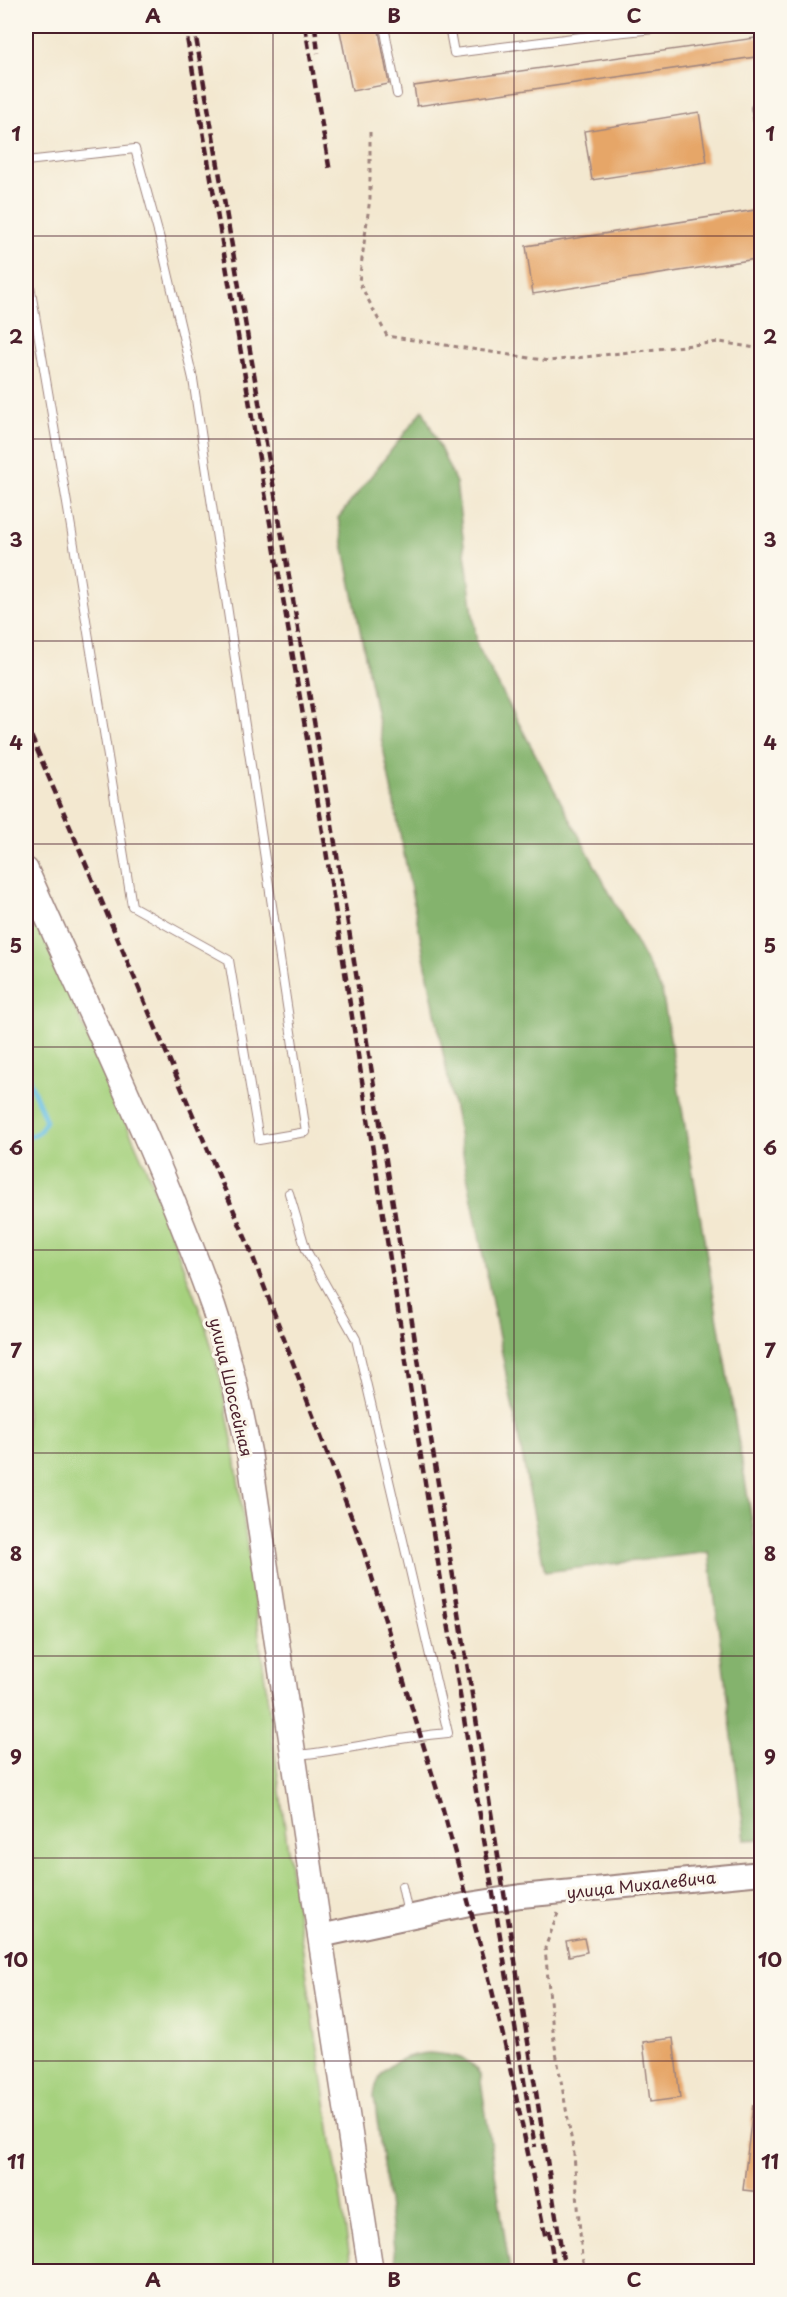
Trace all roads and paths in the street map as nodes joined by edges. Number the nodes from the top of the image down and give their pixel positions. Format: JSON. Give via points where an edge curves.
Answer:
{"nodes":[{"id":1,"x":384,"y":26,"type":"edge"},
{"id":2,"x":449,"y":26,"type":"edge"},
{"id":3,"x":684,"y":26,"type":"edge"},
{"id":4,"x":604,"y":30,"type":"edge"},
{"id":5,"x":397,"y":94,"type":"dead end"},
{"id":6,"x":755,"y":108,"type":"dead end"},
{"id":7,"x":369,"y":132,"type":"dead end"},
{"id":8,"x":762,"y":142,"type":"edge"},
{"id":9,"x":26,"y":161,"type":"edge"},
{"id":10,"x":26,"y":261,"type":"edge"},
{"id":11,"x":762,"y":349,"type":"edge"},
{"id":12,"x":26,"y":870,"type":"edge"},
{"id":13,"x":289,"y":1193,"type":"dead end"},
{"id":14,"x":293,"y":1756,"type":"junction"},
{"id":15,"x":762,"y":1873,"type":"edge"},
{"id":16,"x":402,"y":1886,"type":"dead end"},
{"id":17,"x":568,"y":1891,"type":"junction"},
{"id":18,"x":409,"y":1917,"type":"junction"},
{"id":19,"x":320,"y":1936,"type":"junction"},
{"id":20,"x":371,"y":2271,"type":"edge"},
{"id":21,"x":586,"y":2271,"type":"edge"}],
"edges":[{"from":1,"to":5,"type":"lane"},
{"from":2,"to":4,"type":"lane","via":[[454,53]]},
{"from":3,"to":4,"type":"lane"},
{"from":6,"to":8,"type":"lane"},
{"from":7,"to":11,"type":"path","via":[[370,198],[359,282],[387,336],[549,361],[720,342]]},
{"from":9,"to":10,"type":"lane","via":[[135,149],[193,379],[306,1132],[259,1140],[229,960],[132,906]]},
{"from":12,"to":14,"type":"main road","name":"улица Шоссейная","via":[[157,1163],[213,1307],[249,1452]]},
{"from":13,"to":14,"type":"lane","via":[[306,1250],[356,1339],[448,1733]]},
{"from":14,"to":19,"type":"main road","name":"улица Шоссейная"},
{"from":15,"to":17,"type":"main road","name":"улица Михалевича"},
{"from":16,"to":18,"type":"lane"},
{"from":17,"to":18,"type":"main road","name":"улица Михалевича"},
{"from":17,"to":21,"type":"path","via":[[545,1948]]},
{"from":18,"to":19,"type":"main road","name":"улица Михалевича"},
{"from":19,"to":20,"type":"main road","name":"улица Шоссейная"}]}
